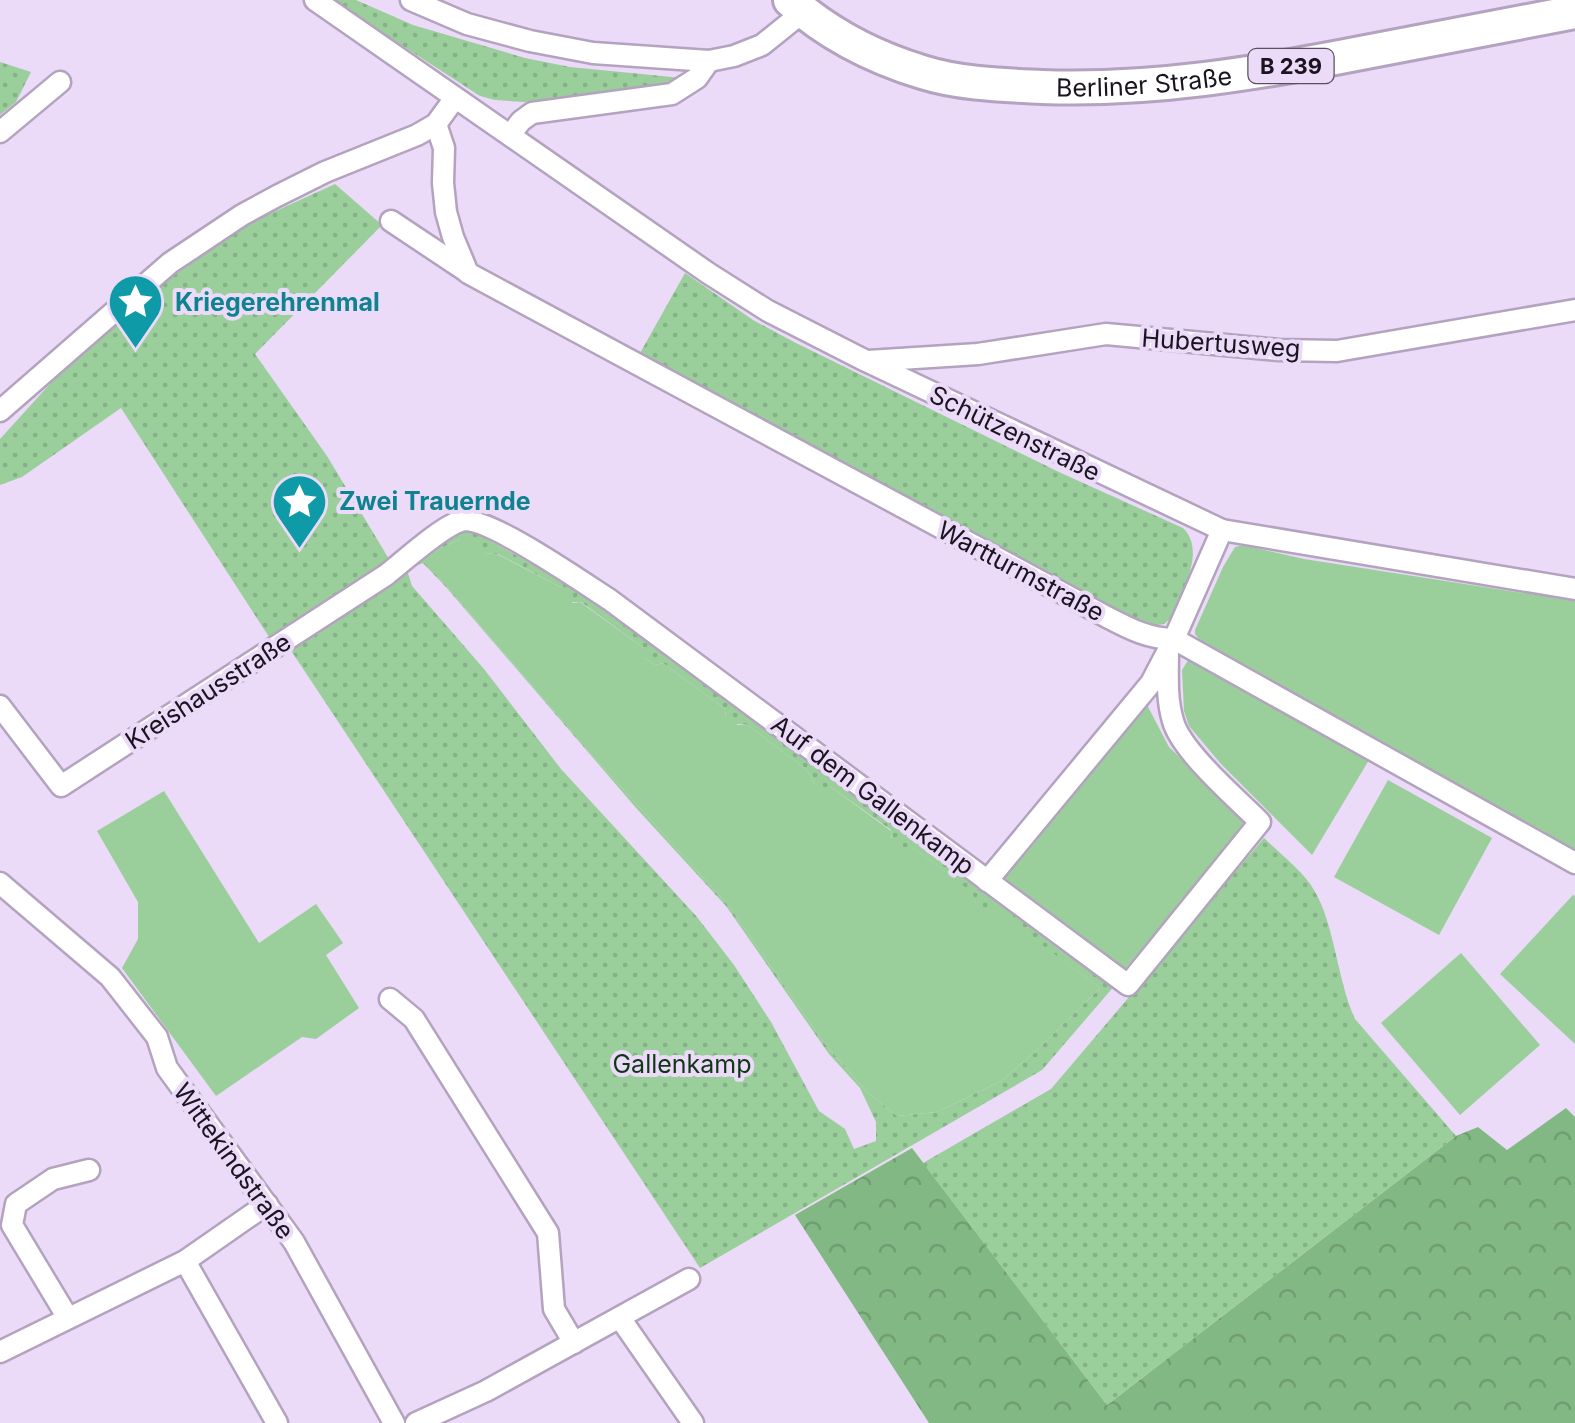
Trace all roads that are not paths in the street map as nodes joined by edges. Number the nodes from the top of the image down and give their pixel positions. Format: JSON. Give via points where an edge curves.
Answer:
{"nodes":[{"id":1,"x":315,"y":0,"type":"edge"},
{"id":2,"x":411,"y":0,"type":"edge"},
{"id":3,"x":796,"y":6,"type":"edge"},
{"id":4,"x":1575,"y":12,"type":"edge"},
{"id":5,"x":710,"y":62,"type":"junction"},
{"id":6,"x":60,"y":82,"type":"dead end"},
{"id":7,"x":455,"y":98,"type":"junction"},
{"id":8,"x":436,"y":124,"type":"junction"},
{"id":9,"x":0,"y":132,"type":"edge"},
{"id":10,"x":511,"y":134,"type":"junction"},
{"id":11,"x":390,"y":221,"type":"dead end"},
{"id":12,"x":468,"y":272,"type":"junction"},
{"id":13,"x":1575,"y":310,"type":"edge"},
{"id":14,"x":866,"y":361,"type":"junction"},
{"id":15,"x":0,"y":411,"type":"edge"},
{"id":16,"x":1222,"y":530,"type":"junction"},
{"id":17,"x":434,"y":535,"type":"joint"},
{"id":18,"x":1575,"y":589,"type":"edge"},
{"id":19,"x":1171,"y":644,"type":"junction"},
{"id":20,"x":0,"y":706,"type":"edge"},
{"id":21,"x":1575,"y":864,"type":"edge"},
{"id":22,"x":988,"y":881,"type":"junction"},
{"id":23,"x":0,"y":883,"type":"edge"},
{"id":24,"x":390,"y":999,"type":"dead end"},
{"id":25,"x":89,"y":1170,"type":"dead end"},
{"id":26,"x":267,"y":1204,"type":"junction"},
{"id":27,"x":185,"y":1261,"type":"junction"},
{"id":28,"x":688,"y":1279,"type":"dead end"},
{"id":29,"x":68,"y":1318,"type":"junction"},
{"id":30,"x":620,"y":1318,"type":"junction"},
{"id":31,"x":574,"y":1343,"type":"junction"},
{"id":32,"x":0,"y":1352,"type":"edge"},
{"id":33,"x":277,"y":1423,"type":"edge"},
{"id":34,"x":394,"y":1423,"type":"edge"},
{"id":35,"x":416,"y":1423,"type":"edge"},
{"id":36,"x":693,"y":1423,"type":"edge"}],
"edges":[{"from":1,"to":7,"type":"street","name":"Schützenstraße"},
{"from":2,"to":5,"type":"street","via":[[530,41]]},
{"from":3,"to":4,"type":"main road","name":"Berliner Straße","number":"B 239","via":[[855,46],[925,73],[1068,88],[1221,78]]},
{"from":3,"to":5,"type":"street","via":[[762,45]]},
{"from":5,"to":10,"type":"street","via":[[672,94],[532,113]]},
{"from":6,"to":9,"type":"street"},
{"from":7,"to":8,"type":"street"},
{"from":7,"to":10,"type":"street","name":"Schützenstraße"},
{"from":8,"to":12,"type":"street","via":[[444,148],[446,212]]},
{"from":8,"to":15,"type":"street","via":[[227,225],[170,264]]},
{"from":10,"to":14,"type":"street","name":"Schützenstraße","via":[[708,273]]},
{"from":11,"to":12,"type":"street","name":"Wartturmstraße"},
{"from":12,"to":19,"type":"street","name":"Wartturmstraße","via":[[1105,616]]},
{"from":13,"to":14,"type":"street","name":"Hubertusweg","via":[[1337,351],[1106,334],[978,354]]},
{"from":14,"to":16,"type":"street","name":"Schützenstraße"},
{"from":16,"to":18,"type":"street","name":"Schützenstraße"},
{"from":16,"to":19,"type":"street"},
{"from":17,"to":20,"type":"street","name":"Kreishausstraße","via":[[386,575],[61,786]]},
{"from":17,"to":22,"type":"street","name":"Auf dem Gallenkamp","via":[[474,520],[523,545],[610,600]]},
{"from":19,"to":21,"type":"street","name":"Wartturmstraße"},
{"from":19,"to":22,"type":"street","via":[[1151,683]]},
{"from":19,"to":22,"type":"street","name":"Auf dem Gallenkamp","via":[[1173,724],[1260,822],[1128,985]]},
{"from":23,"to":26,"type":"street","name":"Wittekindstraße","via":[[110,977]]},
{"from":24,"to":31,"type":"street","via":[[414,1018],[548,1234],[554,1310]]},
{"from":25,"to":29,"type":"street","via":[[53,1179],[16,1204],[12,1225]]},
{"from":26,"to":27,"type":"street"},
{"from":26,"to":34,"type":"street","name":"Wittekindstraße"},
{"from":27,"to":29,"type":"street"},
{"from":27,"to":33,"type":"street"},
{"from":28,"to":30,"type":"street"},
{"from":29,"to":32,"type":"street"},
{"from":30,"to":31,"type":"street"},
{"from":30,"to":36,"type":"street"},
{"from":31,"to":35,"type":"street"}]}
